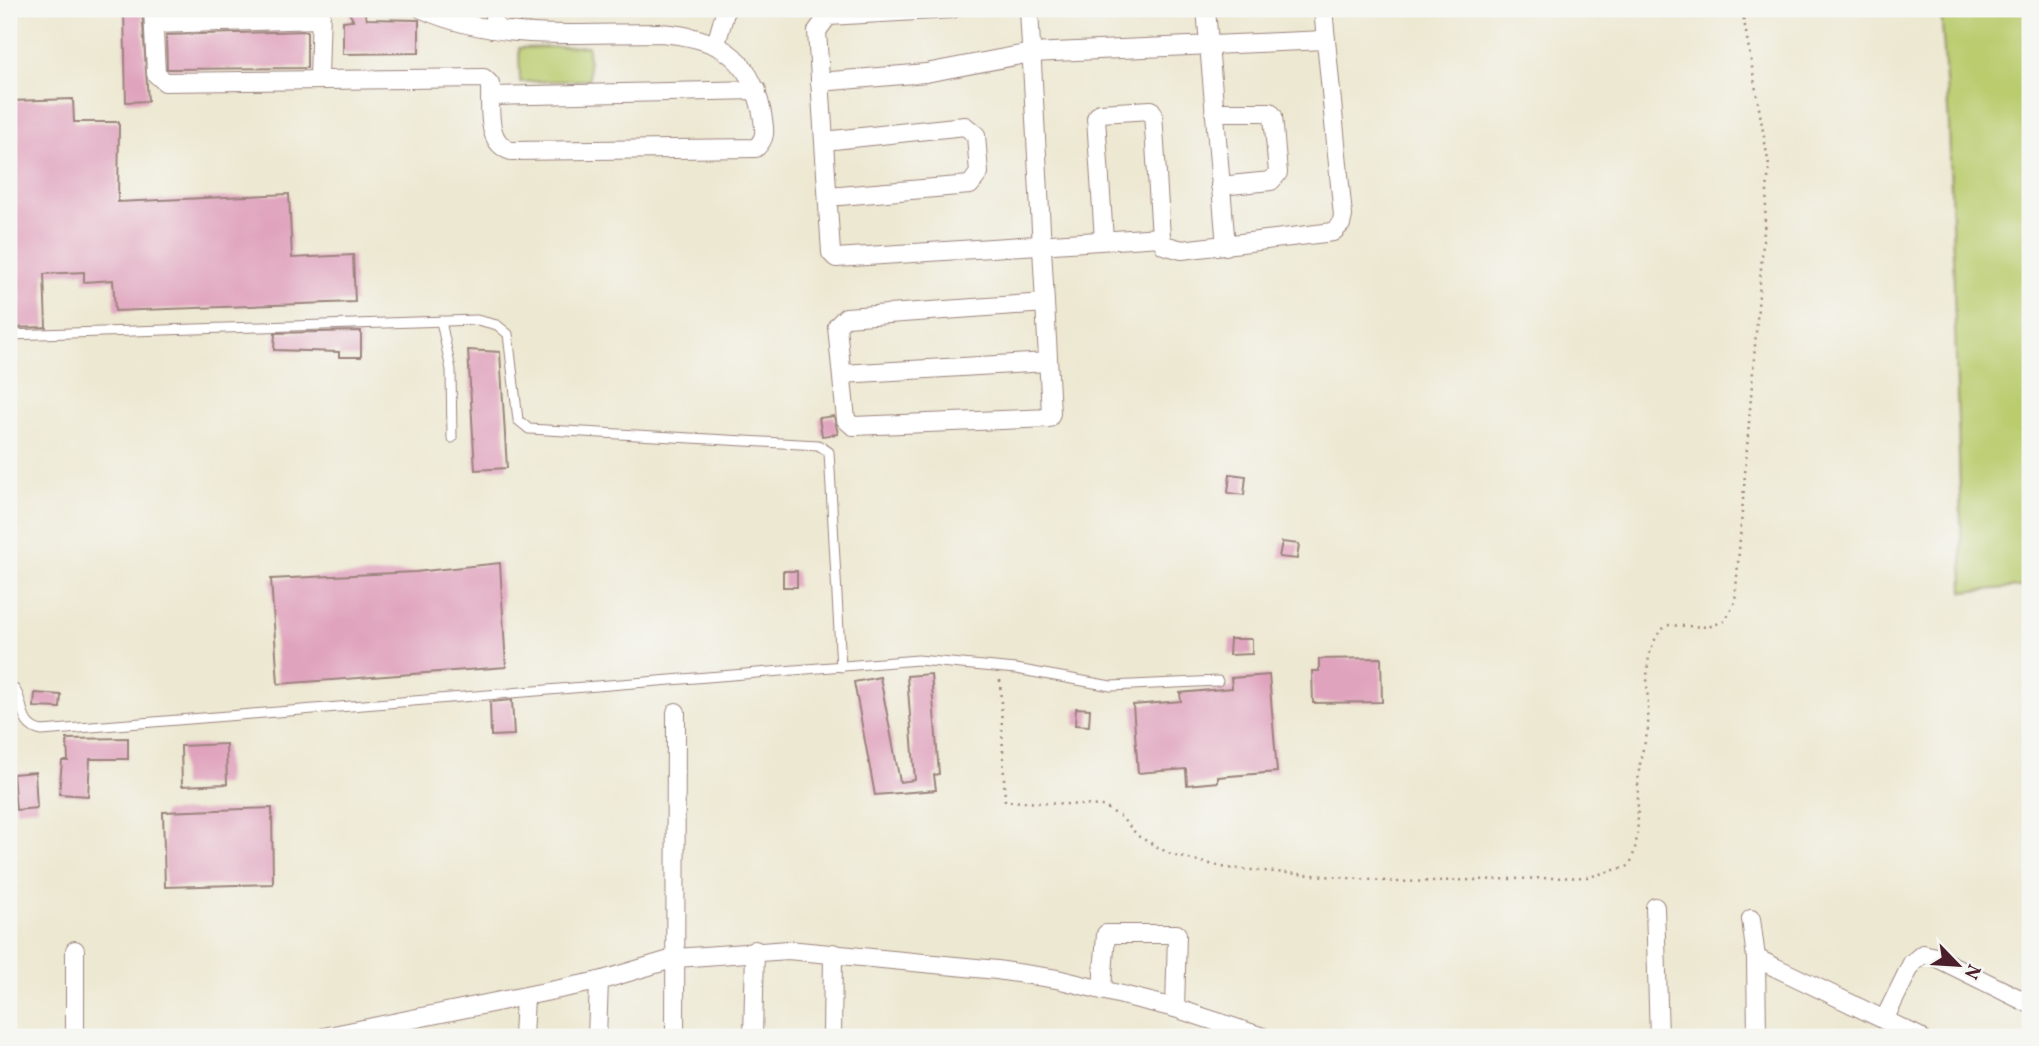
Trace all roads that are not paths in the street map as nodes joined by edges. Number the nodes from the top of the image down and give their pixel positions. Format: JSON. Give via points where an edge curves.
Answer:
{"nodes":[{"id":1,"x":422,"y":9,"type":"edge"},
{"id":2,"x":495,"y":9,"type":"edge"},
{"id":3,"x":726,"y":9,"type":"edge"},
{"id":4,"x":952,"y":9,"type":"edge"},
{"id":5,"x":1029,"y":9,"type":"edge"},
{"id":6,"x":1206,"y":9,"type":"edge"},
{"id":7,"x":1323,"y":9,"type":"edge"},
{"id":8,"x":321,"y":14,"type":"edge"},
{"id":9,"x":154,"y":16,"type":"edge"},
{"id":10,"x":493,"y":29,"type":"junction"},
{"id":11,"x":1326,"y":40,"type":"junction"},
{"id":12,"x":716,"y":44,"type":"junction"},
{"id":13,"x":1208,"y":45,"type":"junction"},
{"id":14,"x":1031,"y":53,"type":"junction"},
{"id":15,"x":319,"y":78,"type":"junction"},
{"id":16,"x":820,"y":82,"type":"junction"},
{"id":17,"x":757,"y":90,"type":"junction"},
{"id":18,"x":491,"y":96,"type":"junction"},
{"id":19,"x":1214,"y":112,"type":"junction"},
{"id":20,"x":824,"y":141,"type":"junction"},
{"id":21,"x":1220,"y":186,"type":"junction"},
{"id":22,"x":828,"y":197,"type":"junction"},
{"id":23,"x":1161,"y":237,"type":"junction"},
{"id":24,"x":1104,"y":240,"type":"junction"},
{"id":25,"x":1042,"y":244,"type":"junction"},
{"id":26,"x":1226,"y":246,"type":"junction"},
{"id":27,"x":1045,"y":303,"type":"junction"},
{"id":28,"x":441,"y":321,"type":"junction"},
{"id":29,"x":9,"y":335,"type":"edge"},
{"id":30,"x":1048,"y":362,"type":"junction"},
{"id":31,"x":842,"y":374,"type":"junction"},
{"id":32,"x":452,"y":438,"type":"dead end"},
{"id":33,"x":841,"y":667,"type":"junction"},
{"id":34,"x":1218,"y":681,"type":"dead end"},
{"id":35,"x":9,"y":684,"type":"edge"},
{"id":36,"x":676,"y":712,"type":"dead end"},
{"id":37,"x":1655,"y":907,"type":"dead end"},
{"id":38,"x":1751,"y":919,"type":"dead end"},
{"id":39,"x":75,"y":950,"type":"dead end"},
{"id":40,"x":755,"y":950,"type":"junction"},
{"id":41,"x":834,"y":953,"type":"junction"},
{"id":42,"x":676,"y":958,"type":"junction"},
{"id":43,"x":1756,"y":958,"type":"junction"},
{"id":44,"x":599,"y":981,"type":"junction"},
{"id":45,"x":1102,"y":988,"type":"junction"},
{"id":46,"x":525,"y":997,"type":"junction"},
{"id":47,"x":2030,"y":1004,"type":"edge"},
{"id":48,"x":1175,"y":1008,"type":"junction"},
{"id":49,"x":1884,"y":1020,"type":"junction"},
{"id":50,"x":75,"y":1037,"type":"edge"},
{"id":51,"x":324,"y":1037,"type":"edge"},
{"id":52,"x":523,"y":1037,"type":"edge"},
{"id":53,"x":597,"y":1037,"type":"edge"},
{"id":54,"x":675,"y":1037,"type":"edge"},
{"id":55,"x":753,"y":1037,"type":"edge"},
{"id":56,"x":832,"y":1037,"type":"edge"},
{"id":57,"x":1263,"y":1037,"type":"edge"},
{"id":58,"x":1659,"y":1037,"type":"edge"},
{"id":59,"x":1757,"y":1037,"type":"edge"},
{"id":60,"x":1920,"y":1037,"type":"edge"}],
"edges":[{"from":1,"to":10,"type":"street","via":[[462,24]]},
{"from":2,"to":10,"type":"street"},
{"from":3,"to":12,"type":"street"},
{"from":4,"to":16,"type":"street","via":[[828,16],[817,31]]},
{"from":5,"to":14,"type":"street"},
{"from":6,"to":13,"type":"street"},
{"from":7,"to":11,"type":"street"},
{"from":8,"to":9,"type":"street"},
{"from":8,"to":15,"type":"street"},
{"from":9,"to":15,"type":"street","via":[[156,74],[165,82]]},
{"from":10,"to":12,"type":"street","via":[[687,35]]},
{"from":11,"to":13,"type":"street"},
{"from":11,"to":26,"type":"street","via":[[1341,224],[1332,232]]},
{"from":12,"to":17,"type":"street","via":[[740,63]]},
{"from":13,"to":14,"type":"street"},
{"from":13,"to":19,"type":"street"},
{"from":14,"to":16,"type":"street","via":[[926,73]]},
{"from":14,"to":25,"type":"street"},
{"from":15,"to":18,"type":"street","via":[[484,78]]},
{"from":16,"to":20,"type":"street"},
{"from":17,"to":18,"type":"street"},
{"from":17,"to":18,"type":"street","via":[[765,132],[756,148],[511,151],[494,140]]},
{"from":19,"to":21,"type":"street"},
{"from":19,"to":21,"type":"street","via":[[1270,111],[1276,150],[1276,178]]},
{"from":20,"to":22,"type":"street"},
{"from":20,"to":22,"type":"street","via":[[965,126],[976,135],[979,173],[971,185]]},
{"from":21,"to":26,"type":"street"},
{"from":22,"to":25,"type":"street","via":[[831,253],[841,260]]},
{"from":23,"to":24,"type":"street"},
{"from":23,"to":24,"type":"street","via":[[1151,110],[1100,113],[1096,118]]},
{"from":23,"to":26,"type":"street","via":[[1172,249]]},
{"from":24,"to":25,"type":"street"},
{"from":25,"to":27,"type":"street"},
{"from":27,"to":30,"type":"street"},
{"from":27,"to":31,"type":"street","via":[[846,317],[837,326]]},
{"from":28,"to":29,"type":"lane"},
{"from":28,"to":32,"type":"lane","via":[[451,370]]},
{"from":28,"to":33,"type":"lane","via":[[477,320],[509,334],[518,420],[529,429],[818,445],[830,452]]},
{"from":30,"to":31,"type":"street"},
{"from":30,"to":31,"type":"street","via":[[1051,413],[1046,420],[853,426],[846,420]]},
{"from":33,"to":34,"type":"lane","via":[[918,660],[999,667],[1111,686]]},
{"from":33,"to":35,"type":"lane","via":[[42,731],[24,721],[15,688]]},
{"from":36,"to":42,"type":"street"},
{"from":37,"to":58,"type":"street"},
{"from":38,"to":43,"type":"street"},
{"from":39,"to":50,"type":"street"},
{"from":40,"to":41,"type":"street"},
{"from":40,"to":42,"type":"street"},
{"from":40,"to":55,"type":"street"},
{"from":41,"to":45,"type":"street","via":[[997,970]]},
{"from":41,"to":56,"type":"street"},
{"from":42,"to":44,"type":"street"},
{"from":42,"to":54,"type":"street"},
{"from":43,"to":49,"type":"street"},
{"from":43,"to":59,"type":"street"},
{"from":44,"to":46,"type":"street"},
{"from":44,"to":53,"type":"street"},
{"from":45,"to":48,"type":"street"},
{"from":45,"to":48,"type":"street","via":[[1106,934],[1177,934]]},
{"from":46,"to":51,"type":"street"},
{"from":46,"to":52,"type":"street"},
{"from":47,"to":49,"type":"street","via":[[1923,954],[1912,963]]},
{"from":48,"to":57,"type":"street"},
{"from":49,"to":60,"type":"street"}]}
